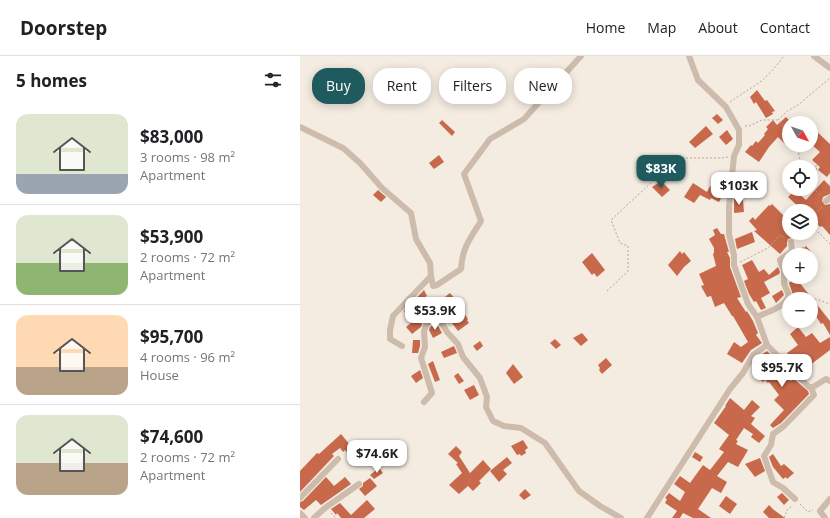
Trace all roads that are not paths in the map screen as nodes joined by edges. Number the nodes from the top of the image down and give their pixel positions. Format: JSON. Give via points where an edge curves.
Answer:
{"nodes":[{"id":1,"x":581,"y":56,"type":"edge"},
{"id":2,"x":689,"y":56,"type":"edge"},
{"id":3,"x":814,"y":56,"type":"edge"},
{"id":4,"x":830,"y":68,"type":"edge"},
{"id":5,"x":300,"y":128,"type":"edge"},
{"id":6,"x":791,"y":242,"type":"road end"},
{"id":7,"x":431,"y":276,"type":"junction"},
{"id":8,"x":437,"y":302,"type":"dead end"},
{"id":9,"x":437,"y":315,"type":"junction"},
{"id":10,"x":757,"y":317,"type":"junction"},
{"id":11,"x":767,"y":345,"type":"junction"},
{"id":12,"x":402,"y":346,"type":"dead end"},
{"id":13,"x":830,"y":381,"type":"edge"},
{"id":14,"x":811,"y":387,"type":"junction"},
{"id":15,"x":424,"y":402,"type":"dead end"},
{"id":16,"x":338,"y":458,"type":"dead end"},
{"id":17,"x":359,"y":484,"type":"dead end"},
{"id":18,"x":830,"y":498,"type":"edge"},
{"id":19,"x":300,"y":499,"type":"edge"},
{"id":20,"x":795,"y":499,"type":"road end"},
{"id":21,"x":300,"y":513,"type":"edge"},
{"id":22,"x":305,"y":518,"type":"edge"},
{"id":23,"x":314,"y":518,"type":"edge"},
{"id":24,"x":621,"y":518,"type":"edge"},
{"id":25,"x":647,"y":518,"type":"edge"},
{"id":26,"x":825,"y":518,"type":"edge"}],
"edges":[{"from":1,"to":7,"type":"street","via":[[524,119],[490,139],[464,174],[481,222],[464,247],[461,270],[433,286]]},
{"from":2,"to":10,"type":"street","via":[[698,80],[725,106],[739,130],[729,207],[729,234],[734,265],[748,304]]},
{"from":3,"to":4,"type":"street"},
{"from":5,"to":7,"type":"street","via":[[343,148],[411,213],[416,239],[430,263]]},
{"from":6,"to":10,"type":"street","via":[[792,251],[780,260],[788,299]]},
{"from":7,"to":12,"type":"street","via":[[393,316],[390,339]]},
{"from":8,"to":9,"type":"street"},
{"from":9,"to":15,"type":"street","via":[[427,323],[424,331],[425,347],[421,358],[432,393]]},
{"from":9,"to":24,"type":"street","via":[[458,344],[463,357],[480,378],[487,397],[486,407],[493,421],[504,426],[521,428],[545,443],[579,491]]},
{"from":10,"to":11,"type":"street"},
{"from":11,"to":14,"type":"street"},
{"from":11,"to":25,"type":"street","via":[[753,355]]},
{"from":13,"to":14,"type":"street","via":[[826,379]]},
{"from":14,"to":20,"type":"street","via":[[814,395],[773,434],[771,445],[764,456],[773,482]]},
{"from":16,"to":19,"type":"street"},
{"from":17,"to":23,"type":"street"},
{"from":18,"to":26,"type":"street","via":[[820,511]]},
{"from":21,"to":22,"type":"street"}]}
